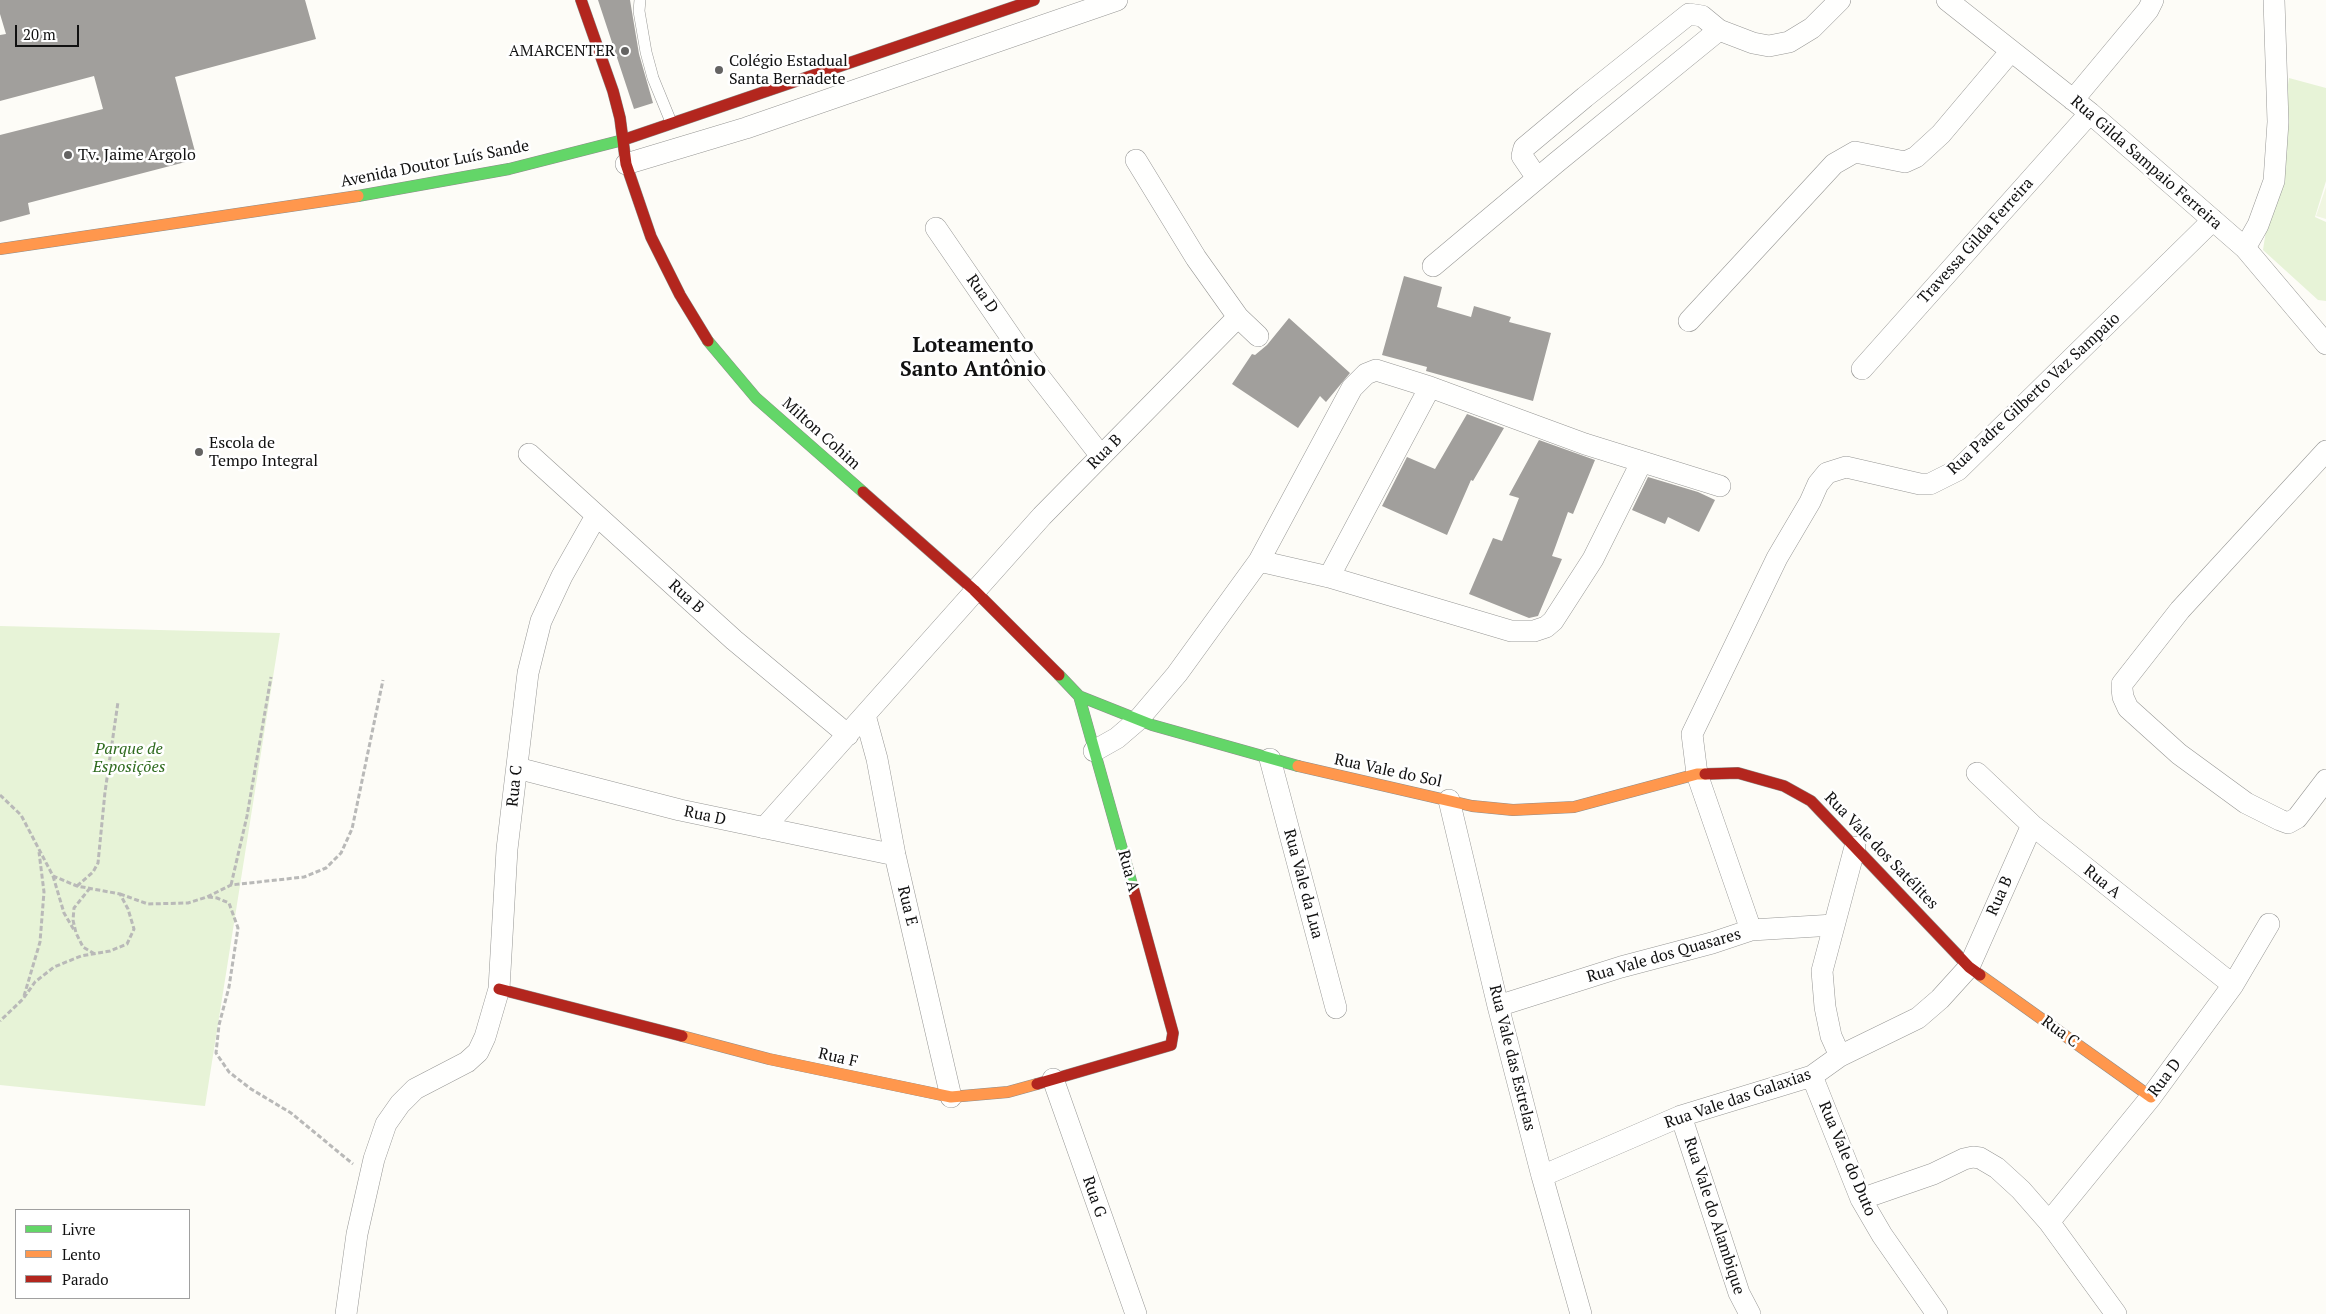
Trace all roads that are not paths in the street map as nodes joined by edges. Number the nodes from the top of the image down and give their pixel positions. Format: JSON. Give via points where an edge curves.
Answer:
{"nodes":[{"id":1,"x":581,"y":0,"type":"edge"},
{"id":2,"x":640,"y":0,"type":"edge"},
{"id":3,"x":1034,"y":0,"type":"edge"},
{"id":4,"x":1118,"y":0,"type":"edge"},
{"id":5,"x":1840,"y":0,"type":"edge"},
{"id":6,"x":1947,"y":0,"type":"edge"},
{"id":7,"x":2153,"y":0,"type":"edge"},
{"id":8,"x":2274,"y":0,"type":"edge"},
{"id":9,"x":1719,"y":30,"type":"junction"},
{"id":10,"x":2011,"y":50,"type":"junction"},
{"id":11,"x":2073,"y":100,"type":"junction"},
{"id":12,"x":2090,"y":113,"type":"junction"},
{"id":13,"x":671,"y":122,"type":"junction"},
{"id":14,"x":622,"y":140,"type":"junction"},
{"id":15,"x":1136,"y":160,"type":"dead end"},
{"id":16,"x":626,"y":164,"type":"junction"},
{"id":17,"x":1537,"y":178,"type":"junction"},
{"id":18,"x":2213,"y":220,"type":"junction"},
{"id":19,"x":936,"y":228,"type":"dead end"},
{"id":20,"x":2244,"y":248,"type":"junction"},
{"id":21,"x":0,"y":249,"type":"edge"},
{"id":22,"x":1433,"y":266,"type":"dead end"},
{"id":23,"x":1238,"y":317,"type":"junction"},
{"id":24,"x":1689,"y":321,"type":"dead end"},
{"id":25,"x":1258,"y":336,"type":"dead end"},
{"id":26,"x":2326,"y":344,"type":"edge"},
{"id":27,"x":1862,"y":368,"type":"dead end"},
{"id":28,"x":1430,"y":387,"type":"junction"},
{"id":29,"x":2326,"y":451,"type":"edge"},
{"id":30,"x":529,"y":454,"type":"dead end"},
{"id":31,"x":1101,"y":456,"type":"junction"},
{"id":32,"x":1639,"y":461,"type":"junction"},
{"id":33,"x":1720,"y":486,"type":"dead end"},
{"id":34,"x":596,"y":516,"type":"junction"},
{"id":35,"x":1258,"y":561,"type":"junction"},
{"id":36,"x":1329,"y":577,"type":"junction"},
{"id":37,"x":974,"y":590,"type":"junction"},
{"id":38,"x":1079,"y":696,"type":"junction"},
{"id":39,"x":865,"y":715,"type":"junction"},
{"id":40,"x":1138,"y":720,"type":"junction"},
{"id":41,"x":848,"y":735,"type":"junction"},
{"id":42,"x":1094,"y":751,"type":"junction"},
{"id":43,"x":1270,"y":759,"type":"junction"},
{"id":44,"x":518,"y":768,"type":"junction"},
{"id":45,"x":1977,"y":772,"type":"dead end"},
{"id":46,"x":1698,"y":774,"type":"junction"},
{"id":47,"x":2326,"y":780,"type":"edge"},
{"id":48,"x":1449,"y":800,"type":"junction"},
{"id":49,"x":2032,"y":825,"type":"junction"},
{"id":50,"x":764,"y":828,"type":"junction"},
{"id":51,"x":1855,"y":847,"type":"junction"},
{"id":52,"x":895,"y":855,"type":"junction"},
{"id":53,"x":2269,"y":924,"type":"dead end"},
{"id":54,"x":1834,"y":925,"type":"junction"},
{"id":55,"x":1751,"y":930,"type":"junction"},
{"id":56,"x":1969,"y":967,"type":"junction"},
{"id":57,"x":2233,"y":985,"type":"junction"},
{"id":58,"x":499,"y":988,"type":"junction"},
{"id":59,"x":1498,"y":1006,"type":"junction"},
{"id":60,"x":1336,"y":1008,"type":"dead end"},
{"id":61,"x":1172,"y":1045,"type":"joint"},
{"id":62,"x":1840,"y":1056,"type":"junction"},
{"id":63,"x":1812,"y":1076,"type":"junction"},
{"id":64,"x":1053,"y":1079,"type":"junction"},
{"id":65,"x":951,"y":1097,"type":"junction"},
{"id":66,"x":2151,"y":1098,"type":"junction"},
{"id":67,"x":1681,"y":1116,"type":"junction"},
{"id":68,"x":1542,"y":1176,"type":"junction"},
{"id":69,"x":1861,"y":1199,"type":"junction"},
{"id":70,"x":2048,"y":1222,"type":"junction"},
{"id":71,"x":346,"y":1314,"type":"edge"},
{"id":72,"x":1136,"y":1314,"type":"edge"},
{"id":73,"x":1581,"y":1314,"type":"edge"},
{"id":74,"x":1750,"y":1314,"type":"edge"},
{"id":75,"x":1937,"y":1314,"type":"edge"},
{"id":76,"x":2116,"y":1314,"type":"edge"}],
"edges":[{"from":1,"to":14,"type":"street","name":"Milton Cohim","via":[[618,109]]},
{"from":2,"to":13,"type":"lane","via":[[646,52]]},
{"from":3,"to":13,"type":"street","name":"Avenida Doutor Luís Sande"},
{"from":4,"to":16,"type":"street","via":[[746,128]]},
{"from":5,"to":9,"type":"street","via":[[1812,28],[1789,42],[1769,46]]},
{"from":6,"to":10,"type":"street","name":"Rua Gilda Sampaio Ferreira"},
{"from":7,"to":11,"type":"street"},
{"from":8,"to":20,"type":"street","via":[[2278,122],[2274,181],[2258,226]]},
{"from":9,"to":17,"type":"street"},
{"from":9,"to":17,"type":"street","via":[[1702,16],[1690,14],[1585,97],[1524,148],[1522,156]]},
{"from":10,"to":11,"type":"street","name":"Rua Gilda Sampaio Ferreira"},
{"from":10,"to":24,"type":"street","via":[[1941,134],[1916,157],[1905,162],[1855,152],[1834,164]]},
{"from":11,"to":12,"type":"street","name":"Rua Gilda Sampaio Ferreira"},
{"from":12,"to":18,"type":"street","name":"Rua Gilda Sampaio Ferreira"},
{"from":12,"to":27,"type":"street","name":"Travessa Gilda Ferreira"},
{"from":13,"to":14,"type":"street","name":"Avenida Doutor Luís Sande"},
{"from":14,"to":16,"type":"street","name":"Milton Cohim"},
{"from":14,"to":21,"type":"street","name":"Avenida Doutor Luís Sande","via":[[509,170]]},
{"from":15,"to":23,"type":"street","via":[[1196,258]]},
{"from":16,"to":37,"type":"street","name":"Milton Cohim","via":[[652,237],[680,295],[713,349],[756,398]]},
{"from":17,"to":22,"type":"street"},
{"from":18,"to":20,"type":"street","name":"Rua Gilda Sampaio Ferreira"},
{"from":18,"to":46,"type":"street","name":"Rua Padre Gilberto Vaz Sampaio","via":[[1958,470],[1930,484],[1846,466],[1825,475],[1777,558],[1692,734]]},
{"from":19,"to":31,"type":"street","name":"Rua D","via":[[1028,362]]},
{"from":20,"to":26,"type":"street","name":"Rua Gilda Sampaio Ferreira"},
{"from":23,"to":25,"type":"street"},
{"from":23,"to":31,"type":"street","name":"Rua B"},
{"from":28,"to":32,"type":"street"},
{"from":28,"to":35,"type":"street","via":[[1376,370],[1360,379],[1352,388]]},
{"from":28,"to":36,"type":"street"},
{"from":29,"to":47,"type":"street","via":[[2180,610],[2122,684],[2122,697],[2128,708],[2179,754],[2246,803],[2280,820],[2288,823],[2297,818]]},
{"from":30,"to":34,"type":"street","name":"Rua B"},
{"from":31,"to":37,"type":"street","name":"Rua B"},
{"from":32,"to":33,"type":"street"},
{"from":32,"to":36,"type":"street","via":[[1640,467],[1593,559],[1546,627],[1528,632],[1511,631]]},
{"from":34,"to":41,"type":"street","name":"Rua B","via":[[734,640]]},
{"from":34,"to":44,"type":"street","name":"Rua C","via":[[541,621],[528,673],[518,741]]},
{"from":35,"to":36,"type":"street"},
{"from":35,"to":40,"type":"street","via":[[1159,697]]},
{"from":37,"to":38,"type":"street","name":"Milton Cohim"},
{"from":37,"to":39,"type":"street","name":"Rua B"},
{"from":38,"to":40,"type":"street","name":"Rua Vale do Sol"},
{"from":38,"to":42,"type":"street","name":"Rua A"},
{"from":39,"to":41,"type":"street","name":"Rua B"},
{"from":39,"to":52,"type":"street","name":"Rua E"},
{"from":40,"to":42,"type":"street","via":[[1117,738]]},
{"from":40,"to":43,"type":"street","name":"Rua Vale do Sol"},
{"from":41,"to":50,"type":"street","name":"Rua B"},
{"from":42,"to":61,"type":"street","name":"Rua A","via":[[1164,999],[1173,1033]]},
{"from":43,"to":48,"type":"street","name":"Rua Vale do Sol"},
{"from":43,"to":60,"type":"street","name":"Rua Vale da Lua"},
{"from":44,"to":50,"type":"street","name":"Rua D"},
{"from":44,"to":58,"type":"street","name":"Rua C","via":[[507,849]]},
{"from":45,"to":49,"type":"street","name":"Rua A"},
{"from":46,"to":48,"type":"street","name":"Rua Vale do Sol","via":[[1574,807],[1513,810]]},
{"from":46,"to":51,"type":"street","name":"Rua Vale dos Satélites","via":[[1738,773],[1784,786],[1811,801]]},
{"from":46,"to":55,"type":"street","name":"Rua Padre Gilberto Vaz Sampaio"},
{"from":48,"to":59,"type":"street","name":"Rua Vale das Estrelas"},
{"from":49,"to":56,"type":"street","name":"Rua B"},
{"from":49,"to":57,"type":"street","name":"Rua A"},
{"from":50,"to":52,"type":"street","name":"Rua D"},
{"from":51,"to":54,"type":"street"},
{"from":51,"to":56,"type":"street","name":"Rua Vale dos Satélites"},
{"from":52,"to":65,"type":"street","name":"Rua E"},
{"from":53,"to":57,"type":"street","name":"Rua D"},
{"from":54,"to":55,"type":"street","name":"Rua Vale dos Quasares"},
{"from":54,"to":62,"type":"street","via":[[1822,971],[1828,1022]]},
{"from":55,"to":59,"type":"street","name":"Rua Vale dos Quasares"},
{"from":56,"to":62,"type":"street","name":"Rua Vale das Galaxias","via":[[1918,1018]]},
{"from":56,"to":66,"type":"street","name":"Rua C"},
{"from":57,"to":66,"type":"street","name":"Rua D"},
{"from":58,"to":65,"type":"street","name":"Rua F","via":[[769,1059]]},
{"from":58,"to":71,"type":"street","name":"Rua C","via":[[478,1052],[467,1062],[415,1089],[386,1124],[357,1234]]},
{"from":59,"to":68,"type":"street","name":"Rua Vale das Estrelas"},
{"from":61,"to":64,"type":"street","name":"Rua F"},
{"from":62,"to":63,"type":"street","name":"Rua Vale das Galaxias"},
{"from":63,"to":67,"type":"street","name":"Rua Vale das Galaxias"},
{"from":63,"to":69,"type":"street","name":"Rua Vale do Duto"},
{"from":64,"to":65,"type":"street","name":"Rua F","via":[[1008,1092]]},
{"from":64,"to":72,"type":"street","name":"Rua G"},
{"from":66,"to":70,"type":"street","name":"Rua D"},
{"from":67,"to":68,"type":"street","name":"Rua Vale das Galaxias"},
{"from":67,"to":74,"type":"street","name":"Rua Vale do Alambique","via":[[1739,1293]]},
{"from":68,"to":73,"type":"street","name":"Rua Vale das Estrelas"},
{"from":69,"to":70,"type":"street","via":[[1973,1157],[1997,1168]]},
{"from":69,"to":75,"type":"street","name":"Rua Vale do Duto"},
{"from":70,"to":76,"type":"street"}]}
